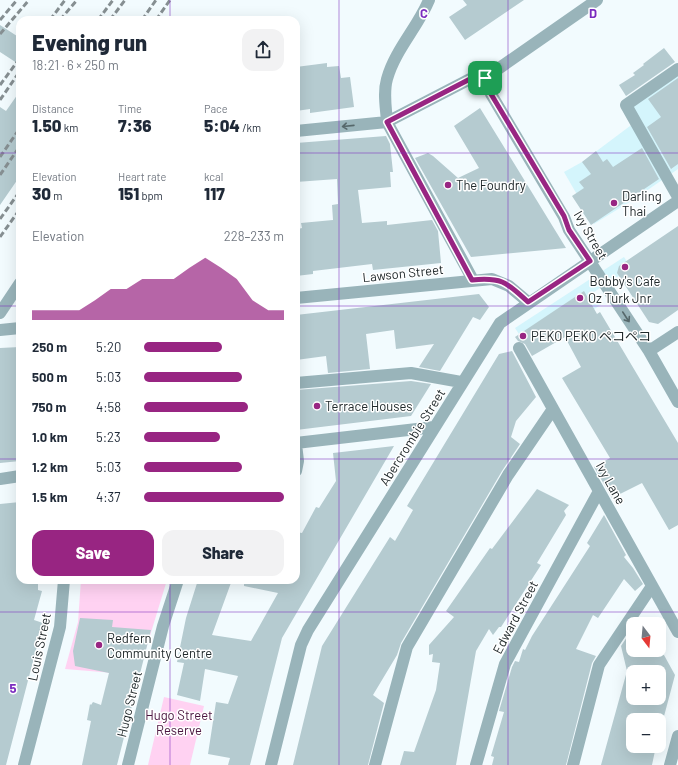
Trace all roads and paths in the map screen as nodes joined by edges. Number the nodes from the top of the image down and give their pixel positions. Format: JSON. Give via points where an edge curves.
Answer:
{"nodes":[{"id":1,"x":429,"y":0,"type":"edge"},
{"id":2,"x":597,"y":0,"type":"edge"},
{"id":3,"x":678,"y":69,"type":"edge"},
{"id":4,"x":485,"y":78,"type":"junction"},
{"id":5,"x":387,"y":122,"type":"junction"},
{"id":6,"x":300,"y":131,"type":"edge"},
{"id":7,"x":678,"y":197,"type":"edge"},
{"id":8,"x":678,"y":201,"type":"edge"},
{"id":9,"x":590,"y":261,"type":"junction"},
{"id":10,"x":472,"y":280,"type":"junction"},
{"id":11,"x":16,"y":289,"type":"edge"},
{"id":12,"x":300,"y":298,"type":"edge"},
{"id":13,"x":528,"y":302,"type":"junction"},
{"id":14,"x":0,"y":313,"type":"edge"},
{"id":15,"x":16,"y":328,"type":"edge"},
{"id":16,"x":0,"y":330,"type":"edge"},
{"id":17,"x":678,"y":332,"type":"edge"},
{"id":18,"x":519,"y":348,"type":"dead end"},
{"id":19,"x":649,"y":352,"type":"junction"},
{"id":20,"x":461,"y":382,"type":"junction"},
{"id":21,"x":300,"y":383,"type":"edge"},
{"id":22,"x":678,"y":402,"type":"edge"},
{"id":23,"x":553,"y":409,"type":"junction"},
{"id":24,"x":434,"y":427,"type":"junction"},
{"id":25,"x":300,"y":444,"type":"edge"},
{"id":26,"x":16,"y":477,"type":"edge"},
{"id":27,"x":0,"y":479,"type":"edge"},
{"id":28,"x":599,"y":491,"type":"junction"},
{"id":29,"x":64,"y":584,"type":"edge"},
{"id":30,"x":177,"y":584,"type":"edge"},
{"id":31,"x":652,"y":586,"type":"junction"},
{"id":32,"x":678,"y":632,"type":"edge"},
{"id":33,"x":678,"y":736,"type":"edge"},
{"id":34,"x":24,"y":765,"type":"edge"},
{"id":35,"x":128,"y":765,"type":"edge"},
{"id":36,"x":271,"y":765,"type":"edge"},
{"id":37,"x":375,"y":765,"type":"edge"},
{"id":38,"x":476,"y":765,"type":"edge"},
{"id":39,"x":573,"y":765,"type":"edge"},
{"id":40,"x":670,"y":765,"type":"edge"}],
"edges":[{"from":1,"to":5,"type":"street","via":[[394,60],[387,79]]},
{"from":2,"to":4,"type":"street"},
{"from":3,"to":7,"type":"street","via":[[626,105]]},
{"from":4,"to":5,"type":"street","via":[[470,79]]},
{"from":4,"to":9,"type":"street","name":"Ivy Street","via":[[491,94],[564,216],[569,230]]},
{"from":5,"to":6,"type":"street","one_way":true},
{"from":5,"to":10,"type":"street"},
{"from":8,"to":9,"type":"street","name":"Abercrombie Street"},
{"from":9,"to":13,"type":"street","name":"Abercrombie Street"},
{"from":9,"to":19,"type":"street","name":"Ivy Street","one_way":true},
{"from":10,"to":12,"type":"street","name":"Lawson Street"},
{"from":10,"to":13,"type":"street","name":"Lawson Street","via":[[492,278],[500,281]]},
{"from":11,"to":14,"type":"street"},
{"from":13,"to":20,"type":"street","name":"Abercrombie Street","via":[[500,322]]},
{"from":15,"to":16,"type":"street"},
{"from":17,"to":19,"type":"street"},
{"from":18,"to":23,"type":"street","name":"Ivy Lane"},
{"from":19,"to":22,"type":"street","name":"Ivy Street"},
{"from":20,"to":21,"type":"street","via":[[411,373]]},
{"from":20,"to":24,"type":"street","name":"Abercrombie Street"},
{"from":23,"to":28,"type":"street","name":"Ivy Lane"},
{"from":23,"to":37,"type":"street","via":[[508,475],[407,647]]},
{"from":24,"to":25,"type":"street"},
{"from":24,"to":36,"type":"street","name":"Abercrombie Street","via":[[301,645]]},
{"from":26,"to":27,"type":"street"},
{"from":28,"to":31,"type":"street","name":"Ivy Lane"},
{"from":28,"to":38,"type":"street","name":"Edward Street","via":[[505,664]]},
{"from":29,"to":34,"type":"street","name":"Louis Street","via":[[60,627]]},
{"from":30,"to":35,"type":"street","name":"Hugo Street","via":[[163,626]]},
{"from":31,"to":32,"type":"street","name":"Ivy Lane"},
{"from":31,"to":39,"type":"street","via":[[599,665]]},
{"from":33,"to":40,"type":"street"}]}
